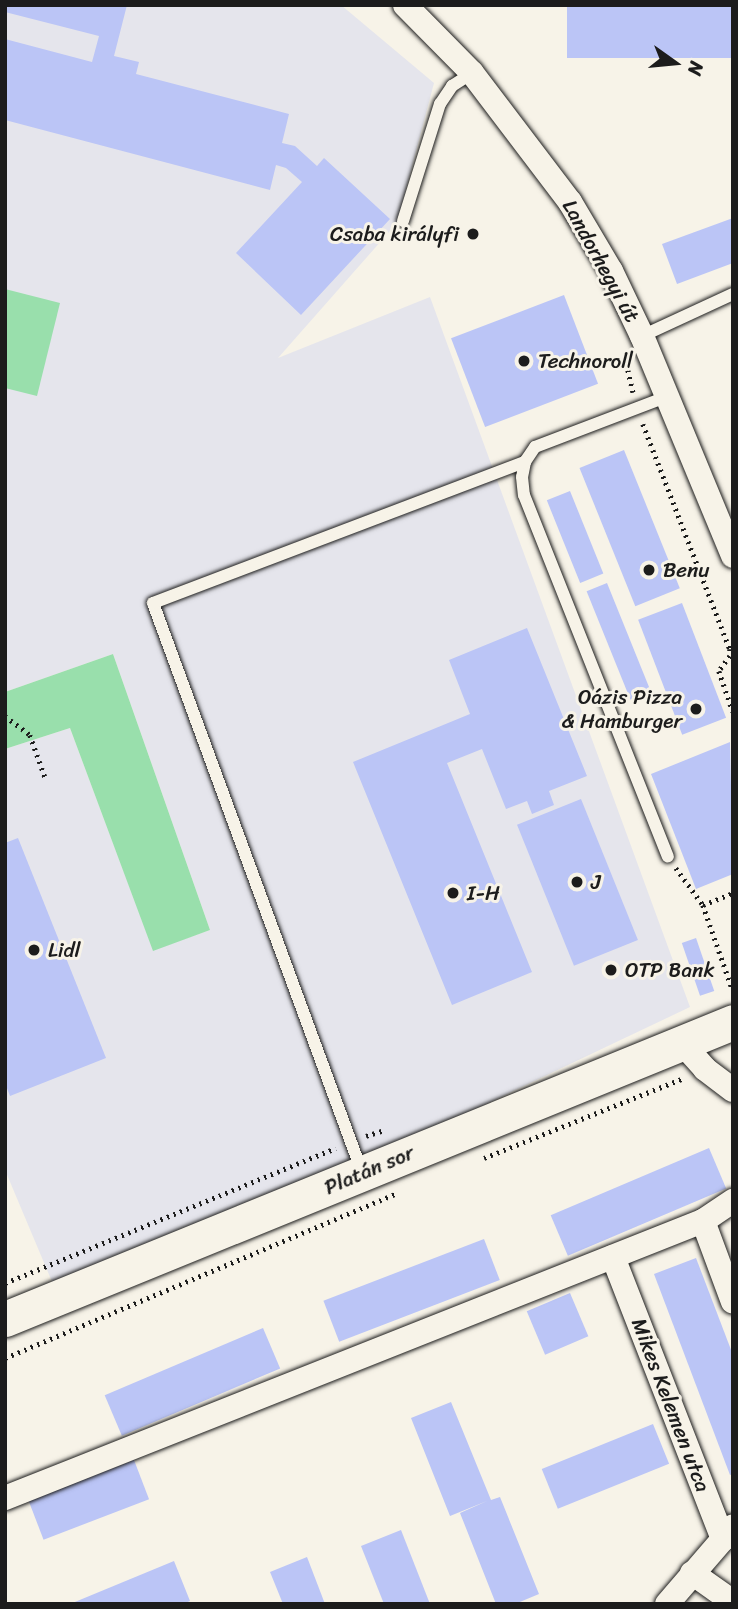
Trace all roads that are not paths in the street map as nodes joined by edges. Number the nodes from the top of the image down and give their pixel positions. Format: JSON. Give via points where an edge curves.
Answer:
{"nodes":[{"id":1,"x":405,"y":5,"type":"edge"},
{"id":2,"x":472,"y":73,"type":"junction"},
{"id":3,"x":403,"y":221,"type":"dead end"},
{"id":4,"x":733,"y":294,"type":"edge"},
{"id":5,"x":642,"y":336,"type":"junction"},
{"id":6,"x":666,"y":397,"type":"junction"},
{"id":7,"x":525,"y":463,"type":"junction"},
{"id":8,"x":733,"y":556,"type":"edge"},
{"id":9,"x":668,"y":856,"type":"road end"},
{"id":10,"x":733,"y":1022,"type":"edge"},
{"id":11,"x":681,"y":1042,"type":"junction"},
{"id":12,"x":733,"y":1090,"type":"edge"},
{"id":13,"x":362,"y":1173,"type":"junction"},
{"id":14,"x":733,"y":1200,"type":"edge"},
{"id":15,"x":703,"y":1220,"type":"junction"},
{"id":16,"x":613,"y":1257,"type":"junction"},
{"id":17,"x":733,"y":1302,"type":"edge"},
{"id":18,"x":5,"y":1319,"type":"edge"},
{"id":19,"x":5,"y":1499,"type":"edge"},
{"id":20,"x":728,"y":1533,"type":"edge"},
{"id":21,"x":692,"y":1573,"type":"junction"},
{"id":22,"x":733,"y":1602,"type":"edge"},
{"id":23,"x":667,"y":1604,"type":"edge"}],
"edges":[{"from":1,"to":2,"type":"street","name":"Landorhegyi út"},
{"from":2,"to":3,"type":"lane","via":[[453,86],[440,104]]},
{"from":2,"to":5,"type":"street","name":"Landorhegyi út","via":[[570,202]]},
{"from":4,"to":5,"type":"lane"},
{"from":5,"to":6,"type":"street","name":"Landorhegyi út"},
{"from":6,"to":7,"type":"lane","via":[[535,447]]},
{"from":6,"to":8,"type":"street","name":"Landorhegyi út"},
{"from":7,"to":9,"type":"lane","via":[[524,495]]},
{"from":7,"to":13,"type":"lane","via":[[153,603]]},
{"from":10,"to":11,"type":"street","name":"Platán sor"},
{"from":11,"to":12,"type":"street","via":[[705,1069]]},
{"from":11,"to":13,"type":"street","name":"Platán sor"},
{"from":13,"to":18,"type":"street","name":"Platán sor"},
{"from":14,"to":15,"type":"street"},
{"from":15,"to":16,"type":"street"},
{"from":15,"to":17,"type":"street"},
{"from":16,"to":19,"type":"street"},
{"from":16,"to":20,"type":"street","name":"Mikes Kelemen utca"},
{"from":20,"to":21,"type":"street"},
{"from":21,"to":22,"type":"street"},
{"from":21,"to":23,"type":"street"}]}
